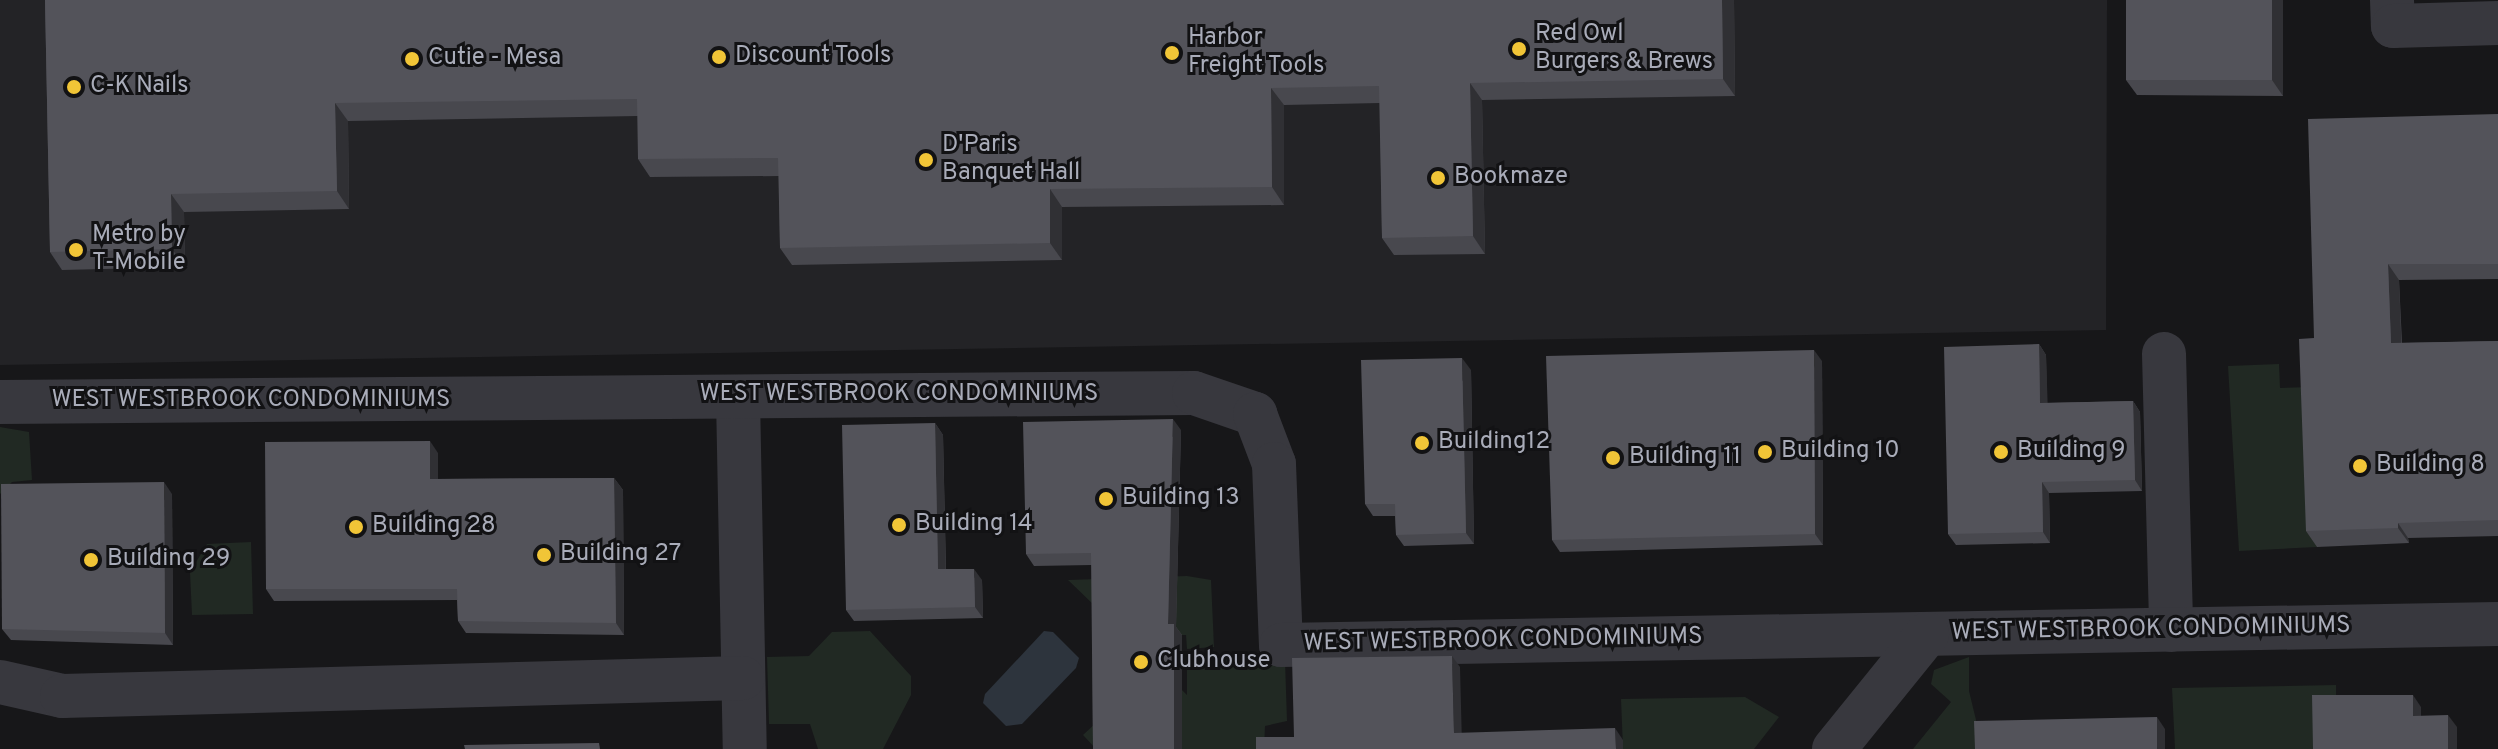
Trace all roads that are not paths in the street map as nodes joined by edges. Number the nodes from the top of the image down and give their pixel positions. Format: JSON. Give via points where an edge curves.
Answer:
{"nodes":[{"id":1,"x":2392,"y":0,"type":"edge"},
{"id":2,"x":2498,"y":23,"type":"edge"},
{"id":3,"x":2164,"y":354,"type":"dead end"},
{"id":4,"x":738,"y":397,"type":"junction"},
{"id":5,"x":0,"y":402,"type":"edge"},
{"id":6,"x":2498,"y":624,"type":"edge"},
{"id":7,"x":2171,"y":630,"type":"junction"},
{"id":8,"x":1927,"y":634,"type":"junction"},
{"id":9,"x":743,"y":678,"type":"junction"},
{"id":10,"x":0,"y":682,"type":"edge"},
{"id":11,"x":745,"y":749,"type":"edge"},
{"id":12,"x":1834,"y":749,"type":"edge"}],
"edges":[{"from":1,"to":2,"type":"street","via":[[2393,26]]},
{"from":3,"to":7,"type":"street"},
{"from":4,"to":5,"type":"street","name":"WEST WESTBROOK CONDOMINIUMS"},
{"from":4,"to":8,"type":"street","name":"WEST WESTBROOK CONDOMINIUMS","via":[[1194,393],[1255,414],[1274,464],[1281,645]]},
{"from":4,"to":9,"type":"street"},
{"from":6,"to":7,"type":"street","name":"WEST WESTBROOK CONDOMINIUMS"},
{"from":7,"to":8,"type":"street","name":"WEST WESTBROOK CONDOMINIUMS"},
{"from":8,"to":12,"type":"street"},
{"from":9,"to":10,"type":"street","via":[[62,696]]},
{"from":9,"to":11,"type":"street"}]}
